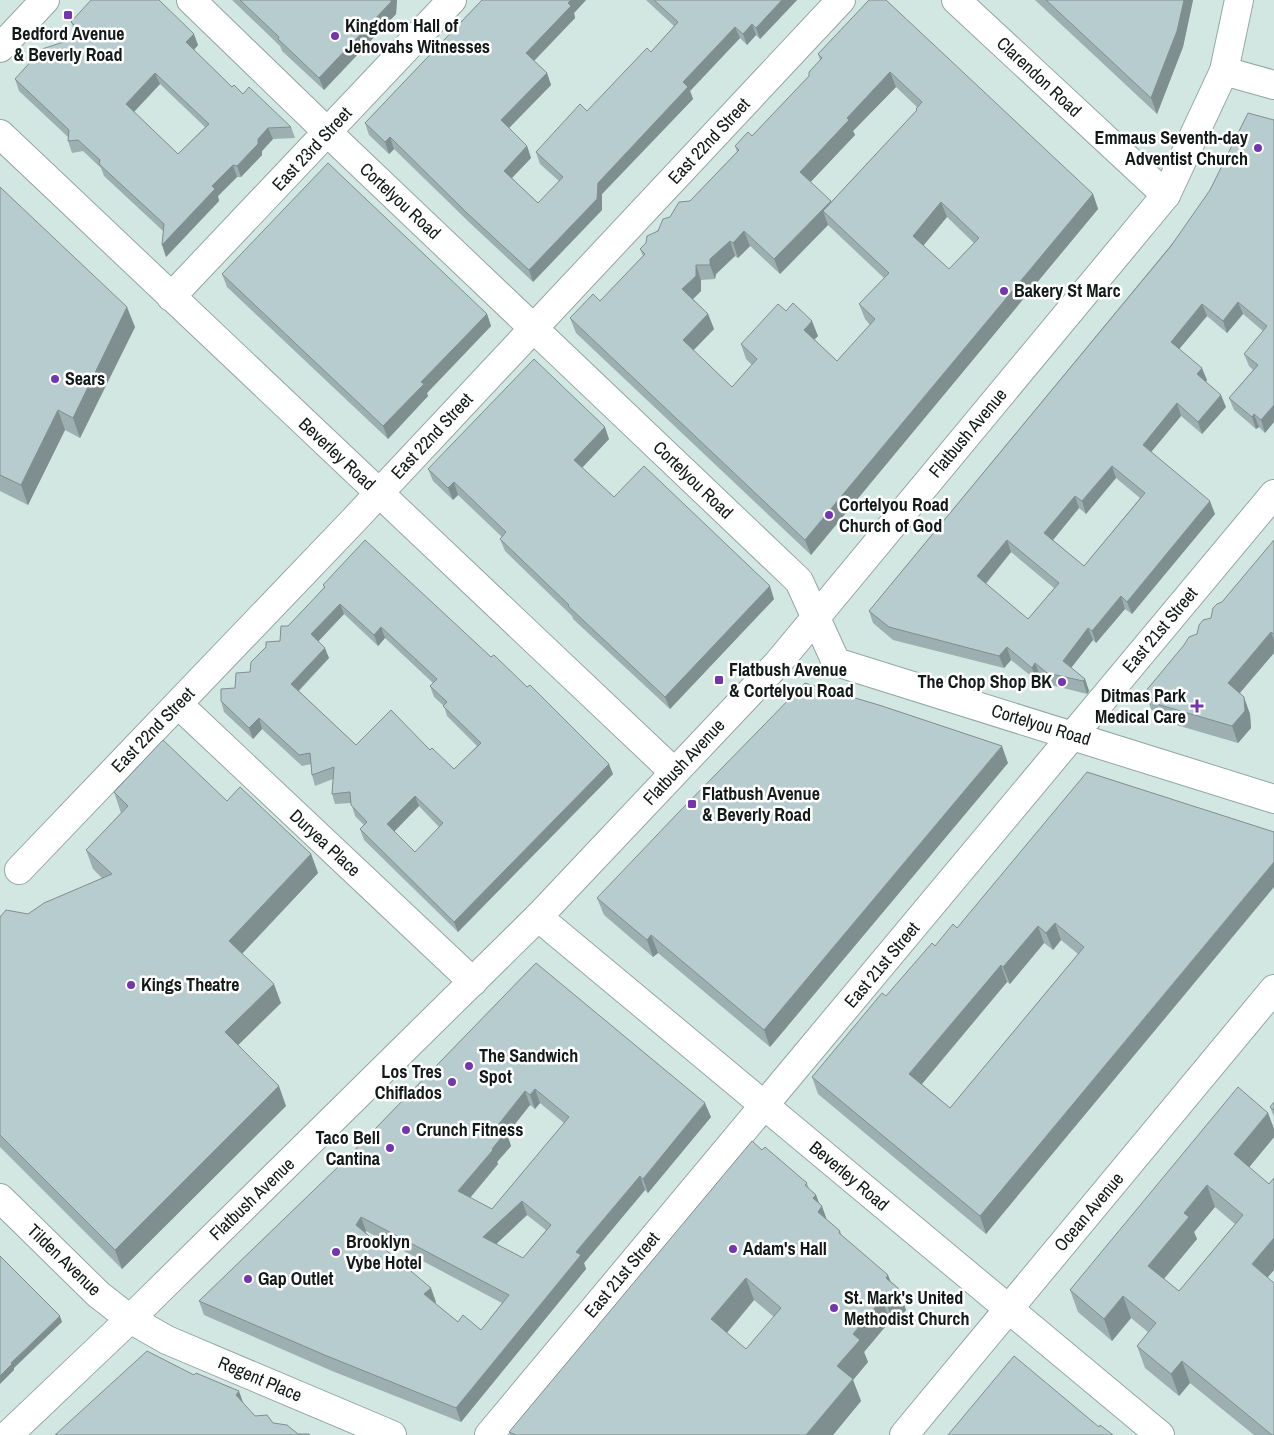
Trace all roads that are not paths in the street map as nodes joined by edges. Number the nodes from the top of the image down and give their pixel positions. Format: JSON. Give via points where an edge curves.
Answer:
{"nodes":[{"id":1,"x":45,"y":0,"type":"edge"},
{"id":2,"x":191,"y":0,"type":"edge"},
{"id":3,"x":452,"y":0,"type":"edge"},
{"id":4,"x":841,"y":0,"type":"edge"},
{"id":5,"x":956,"y":0,"type":"edge"},
{"id":6,"x":1239,"y":0,"type":"edge"},
{"id":7,"x":0,"y":48,"type":"edge"},
{"id":8,"x":1224,"y":71,"type":"junction"},
{"id":9,"x":1274,"y":85,"type":"edge"},
{"id":10,"x":327,"y":132,"type":"junction"},
{"id":11,"x":0,"y":134,"type":"edge"},
{"id":12,"x":1166,"y":195,"type":"junction"},
{"id":13,"x":171,"y":297,"type":"junction"},
{"id":14,"x":533,"y":327,"type":"junction"},
{"id":15,"x":379,"y":493,"type":"junction"},
{"id":16,"x":1274,"y":494,"type":"edge"},
{"id":17,"x":815,"y":618,"type":"junction"},
{"id":18,"x":178,"y":704,"type":"junction"},
{"id":19,"x":1072,"y":735,"type":"junction"},
{"id":20,"x":674,"y":772,"type":"junction"},
{"id":21,"x":1274,"y":798,"type":"edge"},
{"id":22,"x":19,"y":870,"type":"dead end"},
{"id":23,"x":538,"y":917,"type":"junction"},
{"id":24,"x":472,"y":982,"type":"junction"},
{"id":25,"x":1274,"y":989,"type":"edge"},
{"id":26,"x":764,"y":1105,"type":"junction"},
{"id":27,"x":0,"y":1198,"type":"edge"},
{"id":28,"x":1008,"y":1309,"type":"junction"},
{"id":29,"x":130,"y":1319,"type":"junction"},
{"id":30,"x":8,"y":1435,"type":"edge"},
{"id":31,"x":392,"y":1435,"type":"edge"},
{"id":32,"x":489,"y":1435,"type":"edge"},
{"id":33,"x":904,"y":1435,"type":"edge"},
{"id":34,"x":1160,"y":1435,"type":"edge"}],
"edges":[{"from":1,"to":7,"type":"street"},
{"from":2,"to":10,"type":"street","name":"Cortelyou Road"},
{"from":3,"to":10,"type":"street","name":"East 23rd Street"},
{"from":4,"to":14,"type":"street","name":"East 22nd Street"},
{"from":5,"to":12,"type":"street","name":"Clarendon Road"},
{"from":6,"to":8,"type":"street","name":"Flatbush Avenue"},
{"from":8,"to":9,"type":"street"},
{"from":8,"to":12,"type":"street","name":"Flatbush Avenue"},
{"from":10,"to":13,"type":"street","name":"East 23rd Street"},
{"from":10,"to":14,"type":"street","name":"Cortelyou Road"},
{"from":11,"to":13,"type":"street","name":"Beverley Road"},
{"from":12,"to":17,"type":"street","name":"Flatbush Avenue"},
{"from":13,"to":15,"type":"street","name":"Beverley Road"},
{"from":14,"to":15,"type":"street","name":"East 22nd Street"},
{"from":14,"to":17,"type":"street","name":"Cortelyou Road","via":[[799,581]]},
{"from":15,"to":18,"type":"street","name":"East 22nd Street"},
{"from":15,"to":20,"type":"street","name":"Beverley Road"},
{"from":16,"to":19,"type":"street","name":"East 21st Street"},
{"from":17,"to":19,"type":"street","name":"Cortelyou Road","via":[[836,662]]},
{"from":17,"to":20,"type":"street","name":"Flatbush Avenue","via":[[778,663]]},
{"from":18,"to":22,"type":"street","name":"East 22nd Street"},
{"from":18,"to":24,"type":"street","name":"Duryea Place"},
{"from":19,"to":21,"type":"street","name":"Cortelyou Road"},
{"from":19,"to":26,"type":"street","name":"East 21st Street"},
{"from":20,"to":23,"type":"street","name":"Flatbush Avenue"},
{"from":23,"to":24,"type":"street","name":"Flatbush Avenue"},
{"from":23,"to":26,"type":"street","name":"Beverley Road"},
{"from":24,"to":29,"type":"street","name":"Flatbush Avenue"},
{"from":25,"to":28,"type":"street","name":"Ocean Avenue"},
{"from":26,"to":28,"type":"street","name":"Beverley Road"},
{"from":26,"to":32,"type":"street","name":"East 21st Street"},
{"from":27,"to":29,"type":"street","name":"Tilden Avenue","via":[[99,1295]]},
{"from":28,"to":33,"type":"street","name":"Ocean Avenue"},
{"from":28,"to":34,"type":"street","name":"Beverley Road"},
{"from":29,"to":30,"type":"street","name":"Flatbush Avenue"},
{"from":29,"to":31,"type":"street","name":"Regent Place","via":[[167,1340]]}]}
